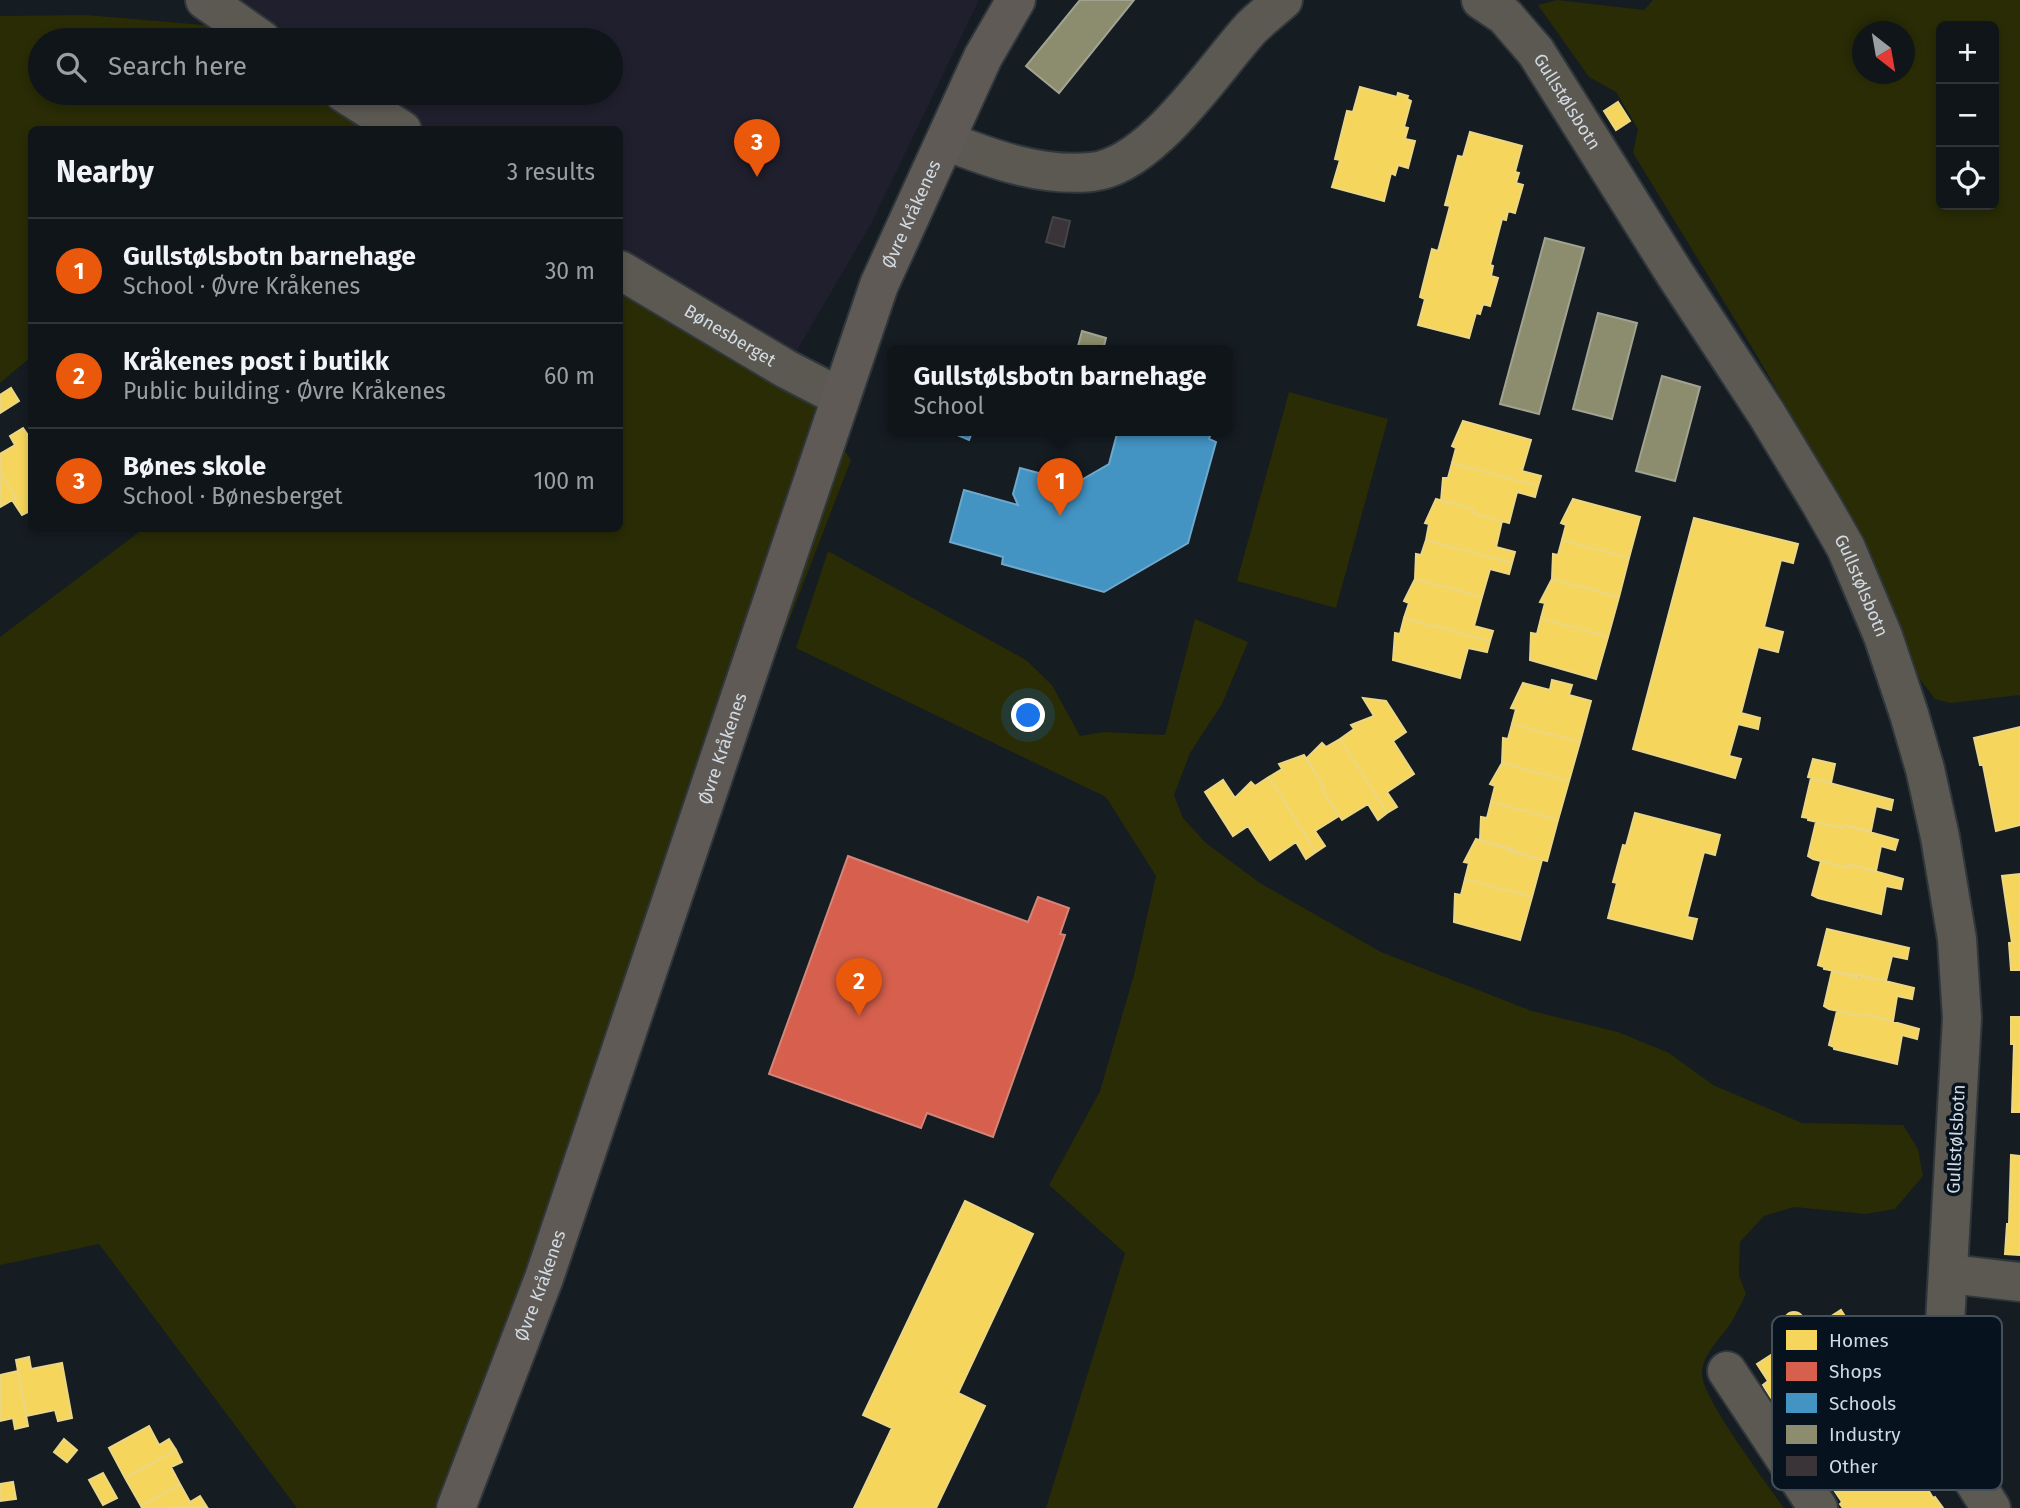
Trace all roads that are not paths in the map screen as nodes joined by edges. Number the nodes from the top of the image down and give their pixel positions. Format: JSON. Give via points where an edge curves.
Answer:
{"nodes":[{"id":1,"x":205,"y":0,"type":"edge"},
{"id":2,"x":1016,"y":0,"type":"edge"},
{"id":3,"x":1283,"y":0,"type":"edge"},
{"id":4,"x":1481,"y":0,"type":"edge"},
{"id":5,"x":245,"y":28,"type":"edge"},
{"id":6,"x":363,"y":105,"type":"edge"},
{"id":7,"x":396,"y":126,"type":"edge"},
{"id":8,"x":946,"y":141,"type":"junction"},
{"id":9,"x":623,"y":272,"type":"edge"},
{"id":10,"x":840,"y":397,"type":"junction"},
{"id":11,"x":1950,"y":1274,"type":"junction"},
{"id":12,"x":2020,"y":1282,"type":"edge"},
{"id":13,"x":1947,"y":1316,"type":"edge"},
{"id":14,"x":1727,"y":1371,"type":"dead end"},
{"id":15,"x":1772,"y":1439,"type":"edge"},
{"id":16,"x":1806,"y":1490,"type":"edge"},
{"id":17,"x":1980,"y":1490,"type":"edge"},
{"id":18,"x":456,"y":1508,"type":"edge"},
{"id":19,"x":1818,"y":1508,"type":"edge"},
{"id":20,"x":1991,"y":1508,"type":"edge"}],
"edges":[{"from":1,"to":5,"type":"street"},
{"from":2,"to":8,"type":"main road","name":"Øvre Kråkenes","via":[[983,57]]},
{"from":3,"to":8,"type":"street","via":[[1253,26],[1158,136],[1125,163],[1094,172],[1055,172],[1017,166]]},
{"from":4,"to":11,"type":"street","name":"Gullstølsbotn","via":[[1504,16],[1536,52],[1766,413],[1846,548],[1882,636],[1925,769],[1956,939],[1962,1018]]},
{"from":6,"to":7,"type":"street"},
{"from":8,"to":10,"type":"main road","name":"Øvre Kråkenes","via":[[879,285]]},
{"from":9,"to":10,"type":"street","name":"Bønesberget"},
{"from":10,"to":18,"type":"main road","name":"Øvre Kråkenes","via":[[544,1278]]},
{"from":11,"to":12,"type":"street"},
{"from":11,"to":13,"type":"street","name":"Gullstølsbotn"},
{"from":14,"to":15,"type":"street"},
{"from":16,"to":19,"type":"street"},
{"from":17,"to":20,"type":"street","name":"Gullstølsbotn"}]}
